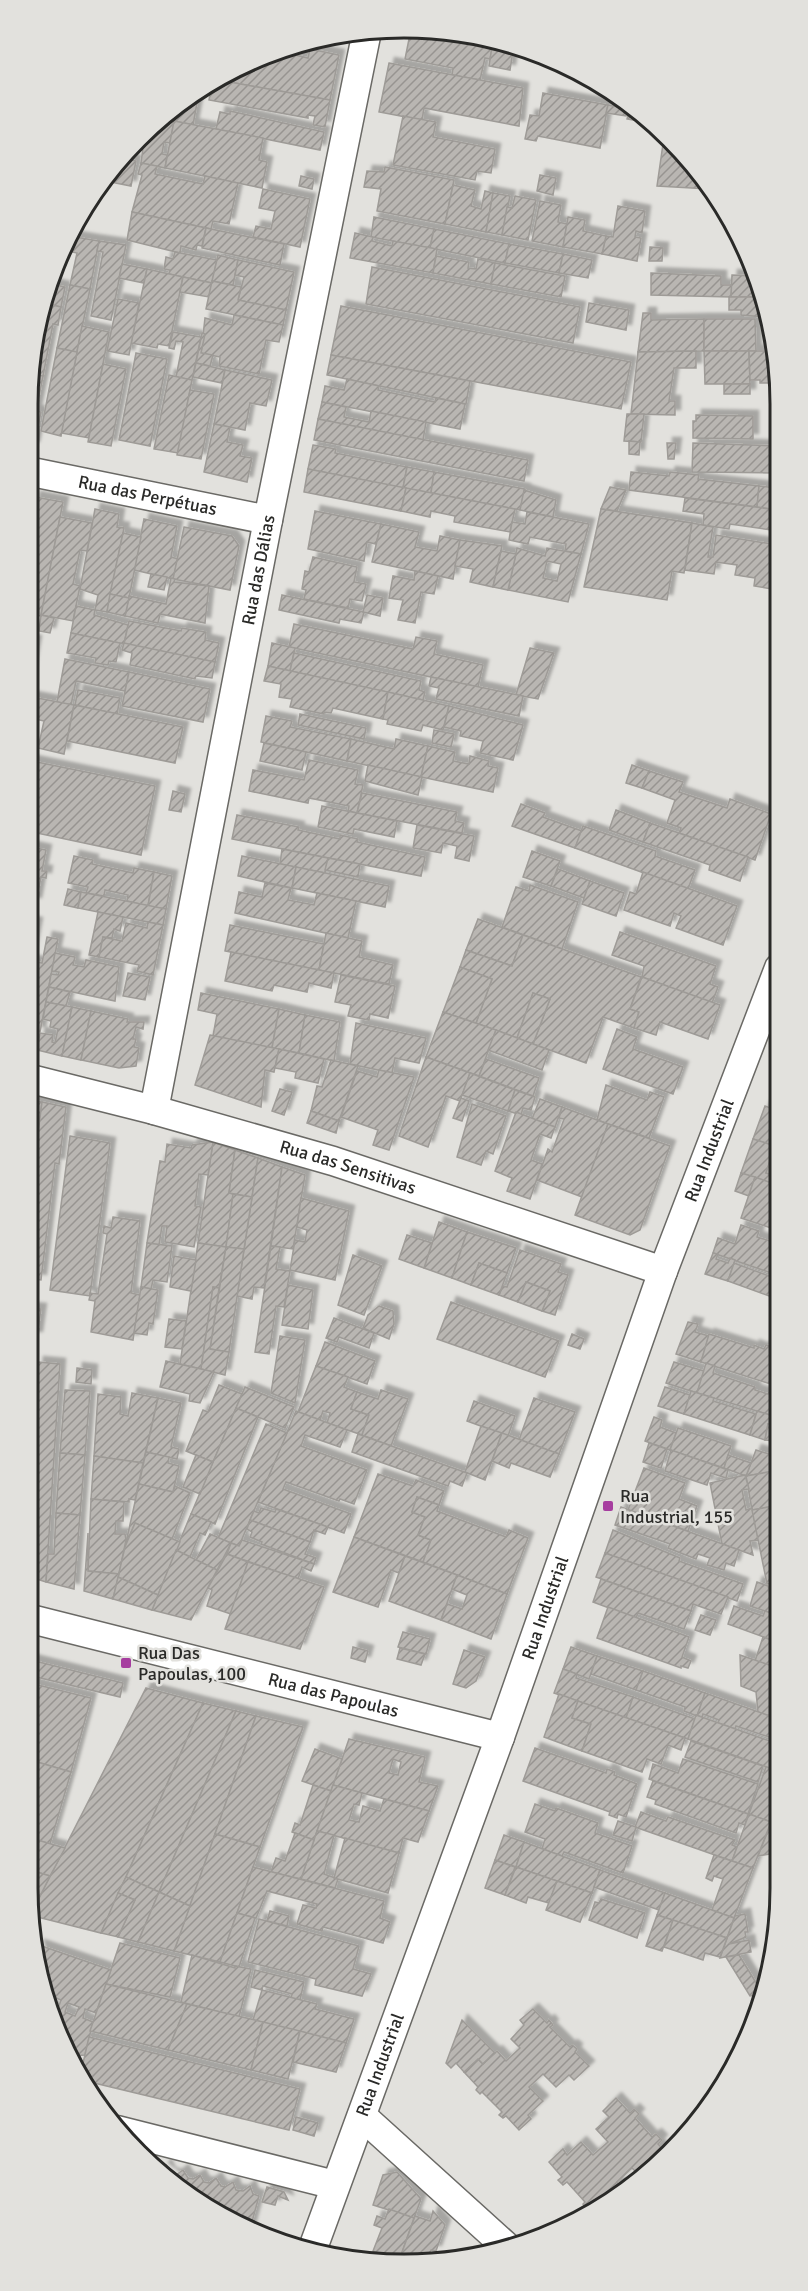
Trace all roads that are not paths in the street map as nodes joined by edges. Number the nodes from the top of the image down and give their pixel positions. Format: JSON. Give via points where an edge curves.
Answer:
{"nodes":[{"id":1,"x":360,"y":41,"type":"edge"},
{"id":2,"x":38,"y":473,"type":"edge"},
{"id":3,"x":268,"y":520,"type":"junction"},
{"id":4,"x":770,"y":992,"type":"edge"},
{"id":5,"x":38,"y":1081,"type":"edge"},
{"id":6,"x":154,"y":1110,"type":"junction"},
{"id":7,"x":663,"y":1271,"type":"junction"},
{"id":8,"x":38,"y":1621,"type":"edge"},
{"id":9,"x":500,"y":1737,"type":"junction"},
{"id":10,"x":362,"y":2116,"type":"junction"},
{"id":11,"x":133,"y":2134,"type":"edge"},
{"id":12,"x":335,"y":2185,"type":"junction"},
{"id":13,"x":500,"y":2241,"type":"edge"},
{"id":14,"x":315,"y":2242,"type":"edge"}],
"edges":[{"from":1,"to":3,"type":"street","name":"Rua das Dálias"},
{"from":2,"to":3,"type":"street","name":"Rua das Perpétuas"},
{"from":3,"to":6,"type":"street","name":"Rua das Dálias"},
{"from":4,"to":7,"type":"street","name":"Rua Industrial"},
{"from":5,"to":6,"type":"street","name":"Rua das Sensitivas"},
{"from":6,"to":7,"type":"street","name":"Rua das Sensitivas","via":[[333,1161]]},
{"from":7,"to":9,"type":"street","name":"Rua Industrial"},
{"from":8,"to":9,"type":"street","name":"Rua das Papoulas"},
{"from":9,"to":10,"type":"street","name":"Rua Industrial"},
{"from":10,"to":12,"type":"street","name":"Rua Industrial"},
{"from":10,"to":13,"type":"street"},
{"from":11,"to":12,"type":"street"},
{"from":12,"to":14,"type":"street","name":"Rua Industrial"}]}
